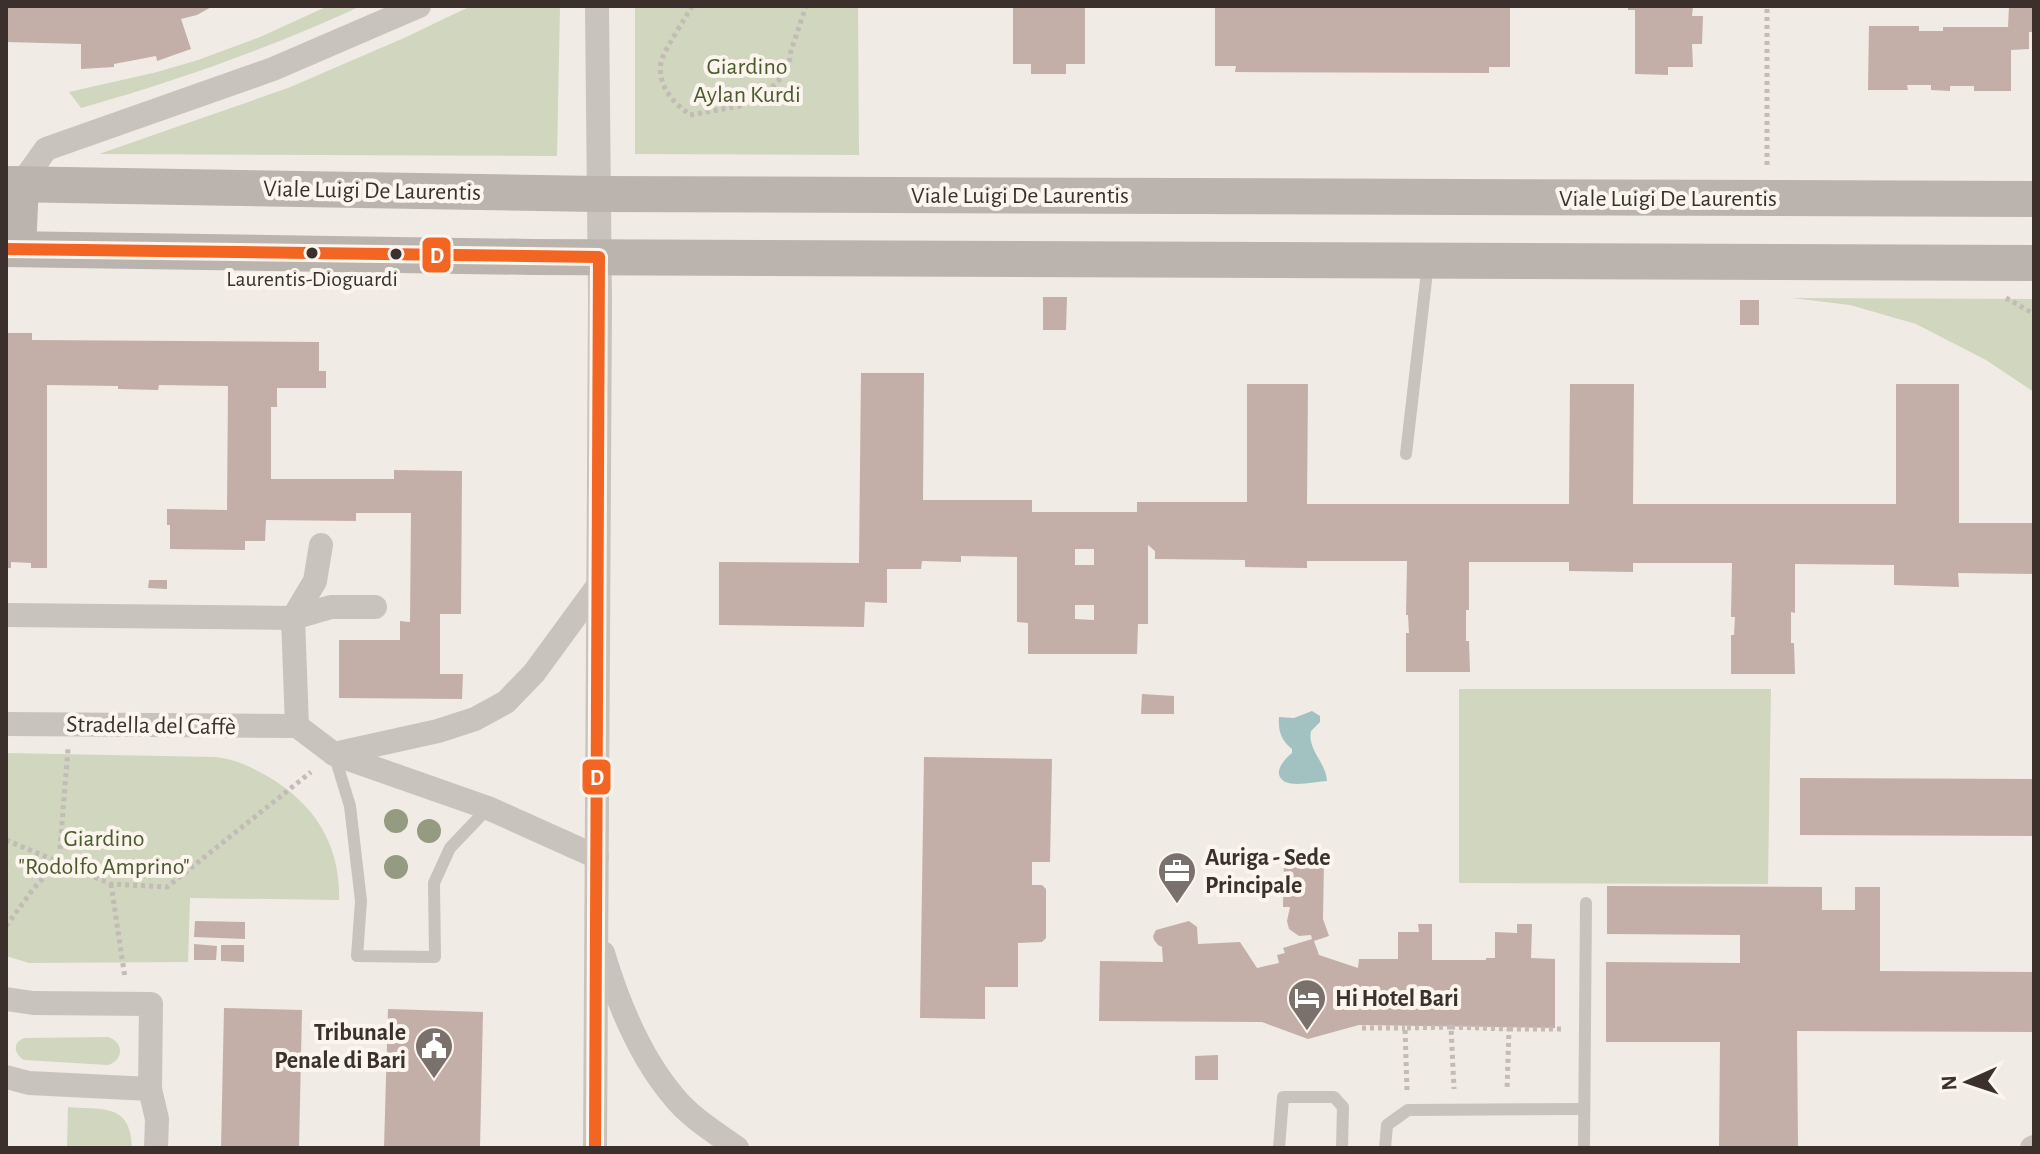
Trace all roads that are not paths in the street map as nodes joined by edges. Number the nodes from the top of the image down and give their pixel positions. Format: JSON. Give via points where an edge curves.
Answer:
{"nodes":[{"id":1,"x":419,"y":6,"type":"edge"},
{"id":2,"x":597,"y":6,"type":"edge"},
{"id":3,"x":13,"y":184,"type":"edge"},
{"id":4,"x":598,"y":194,"type":"junction"},
{"id":5,"x":2034,"y":199,"type":"edge"},
{"id":6,"x":12,"y":249,"type":"edge"},
{"id":7,"x":599,"y":257,"type":"junction"},
{"id":8,"x":1428,"y":260,"type":"junction"},
{"id":9,"x":2034,"y":263,"type":"edge"},
{"id":10,"x":1406,"y":454,"type":"dead end"},
{"id":11,"x":321,"y":545,"type":"dead end"},
{"id":12,"x":597,"y":587,"type":"junction"},
{"id":13,"x":375,"y":607,"type":"dead end"},
{"id":14,"x":6,"y":615,"type":"edge"},
{"id":15,"x":293,"y":618,"type":"junction"},
{"id":16,"x":6,"y":724,"type":"edge"},
{"id":17,"x":297,"y":726,"type":"junction"},
{"id":18,"x":334,"y":754,"type":"junction"},
{"id":19,"x":488,"y":808,"type":"junction"},
{"id":20,"x":597,"y":857,"type":"junction"},
{"id":21,"x":1586,"y":903,"type":"dead end"},
{"id":22,"x":596,"y":931,"type":"junction"},
{"id":23,"x":6,"y":999,"type":"edge"},
{"id":24,"x":33,"y":1003,"type":"junction"},
{"id":25,"x":6,"y":1018,"type":"edge"},
{"id":26,"x":6,"y":1077,"type":"edge"},
{"id":27,"x":150,"y":1089,"type":"junction"},
{"id":28,"x":1584,"y":1109,"type":"junction"},
{"id":29,"x":156,"y":1148,"type":"edge"},
{"id":30,"x":595,"y":1148,"type":"edge"},
{"id":31,"x":737,"y":1148,"type":"edge"},
{"id":32,"x":1279,"y":1148,"type":"edge"},
{"id":33,"x":1342,"y":1148,"type":"edge"},
{"id":34,"x":1385,"y":1148,"type":"edge"},
{"id":35,"x":1584,"y":1148,"type":"edge"}],
"edges":[{"from":1,"to":3,"type":"street","via":[[273,69],[46,149]]},
{"from":2,"to":4,"type":"street"},
{"from":3,"to":4,"type":"street","name":"Viale Luigi De Laurentis"},
{"from":3,"to":6,"type":"street"},
{"from":4,"to":5,"type":"street","name":"Viale Luigi De Laurentis"},
{"from":4,"to":7,"type":"street"},
{"from":6,"to":7,"type":"street"},
{"from":7,"to":8,"type":"street"},
{"from":7,"to":12,"type":"street"},
{"from":8,"to":9,"type":"street"},
{"from":8,"to":10,"type":"lane"},
{"from":11,"to":15,"type":"street","via":[[315,581]]},
{"from":12,"to":18,"type":"street","via":[[506,702],[438,731]]},
{"from":12,"to":20,"type":"street"},
{"from":13,"to":15,"type":"street","via":[[331,607]]},
{"from":14,"to":15,"type":"street"},
{"from":15,"to":17,"type":"street"},
{"from":16,"to":17,"type":"street","name":"Stradella del Caffè"},
{"from":17,"to":18,"type":"street"},
{"from":18,"to":19,"type":"street"},
{"from":18,"to":19,"type":"lane","via":[[350,806],[361,901],[357,956],[435,957],[434,883],[450,848]]},
{"from":19,"to":20,"type":"street"},
{"from":20,"to":22,"type":"street"},
{"from":21,"to":28,"type":"lane"},
{"from":22,"to":30,"type":"street"},
{"from":22,"to":31,"type":"street","via":[[643,1052],[675,1099]]},
{"from":23,"to":24,"type":"street"},
{"from":24,"to":25,"type":"street"},
{"from":24,"to":27,"type":"street","via":[[151,1004]]},
{"from":26,"to":27,"type":"street","via":[[29,1083]]},
{"from":27,"to":29,"type":"street"},
{"from":28,"to":34,"type":"lane","via":[[1408,1110],[1387,1125]]},
{"from":28,"to":35,"type":"lane"},
{"from":32,"to":33,"type":"lane","via":[[1283,1097],[1334,1097],[1343,1107]]}]}
